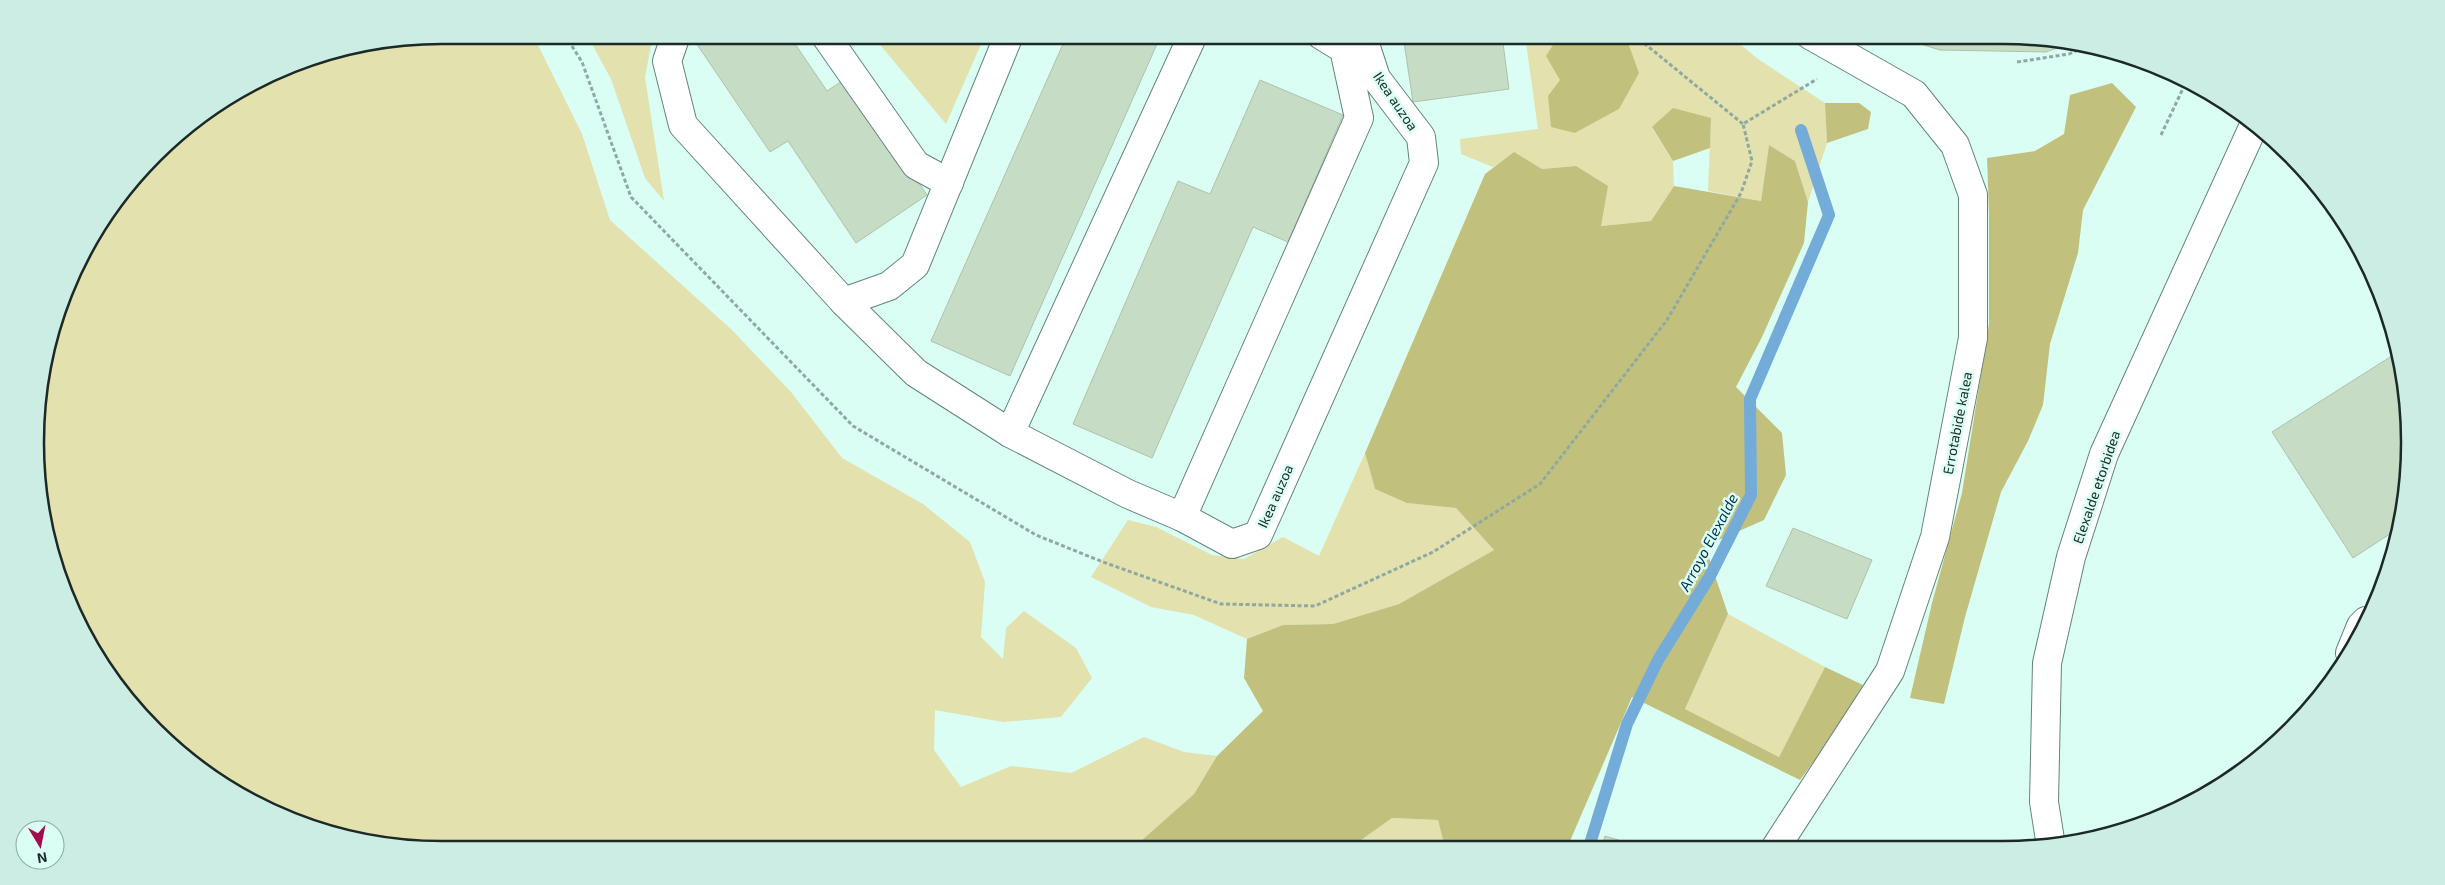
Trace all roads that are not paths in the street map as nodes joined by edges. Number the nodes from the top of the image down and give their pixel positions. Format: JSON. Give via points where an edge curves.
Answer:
{"nodes":[{"id":1,"x":673,"y":44,"type":"edge"},
{"id":2,"x":831,"y":44,"type":"edge"},
{"id":3,"x":1005,"y":44,"type":"edge"},
{"id":4,"x":1189,"y":44,"type":"edge"},
{"id":5,"x":1336,"y":44,"type":"edge"},
{"id":6,"x":1365,"y":44,"type":"edge"},
{"id":7,"x":1826,"y":44,"type":"edge"},
{"id":8,"x":2251,"y":131,"type":"edge"},
{"id":9,"x":949,"y":183,"type":"junction"},
{"id":10,"x":844,"y":302,"type":"junction"},
{"id":11,"x":1010,"y":433,"type":"junction"},
{"id":12,"x":1182,"y":517,"type":"junction"},
{"id":13,"x":2050,"y":838,"type":"edge"},
{"id":14,"x":1780,"y":841,"type":"edge"}],
"edges":[{"from":1,"to":10,"type":"street","via":[[668,61],[683,125]]},
{"from":2,"to":9,"type":"street","via":[[916,165]]},
{"from":3,"to":9,"type":"street"},
{"from":4,"to":11,"type":"street"},
{"from":5,"to":12,"type":"street","name":"Ikea auzoa","via":[[1344,49],[1359,118]]},
{"from":6,"to":12,"type":"street","name":"Ikea auzoa","via":[[1376,78],[1421,137],[1424,163],[1258,535],[1232,544]]},
{"from":7,"to":14,"type":"street","name":"Errotabide kalea","via":[[1914,94],[1955,145],[1972,195],[1973,338],[1935,537],[1890,671]]},
{"from":8,"to":13,"type":"street","name":"Elexalde etorbidea","via":[[2104,454],[2072,557],[2047,663],[2044,802]]},
{"from":9,"to":10,"type":"street","via":[[915,265],[889,286]]},
{"from":10,"to":11,"type":"street","via":[[916,373]]},
{"from":11,"to":12,"type":"street","via":[[1128,494]]}]}
